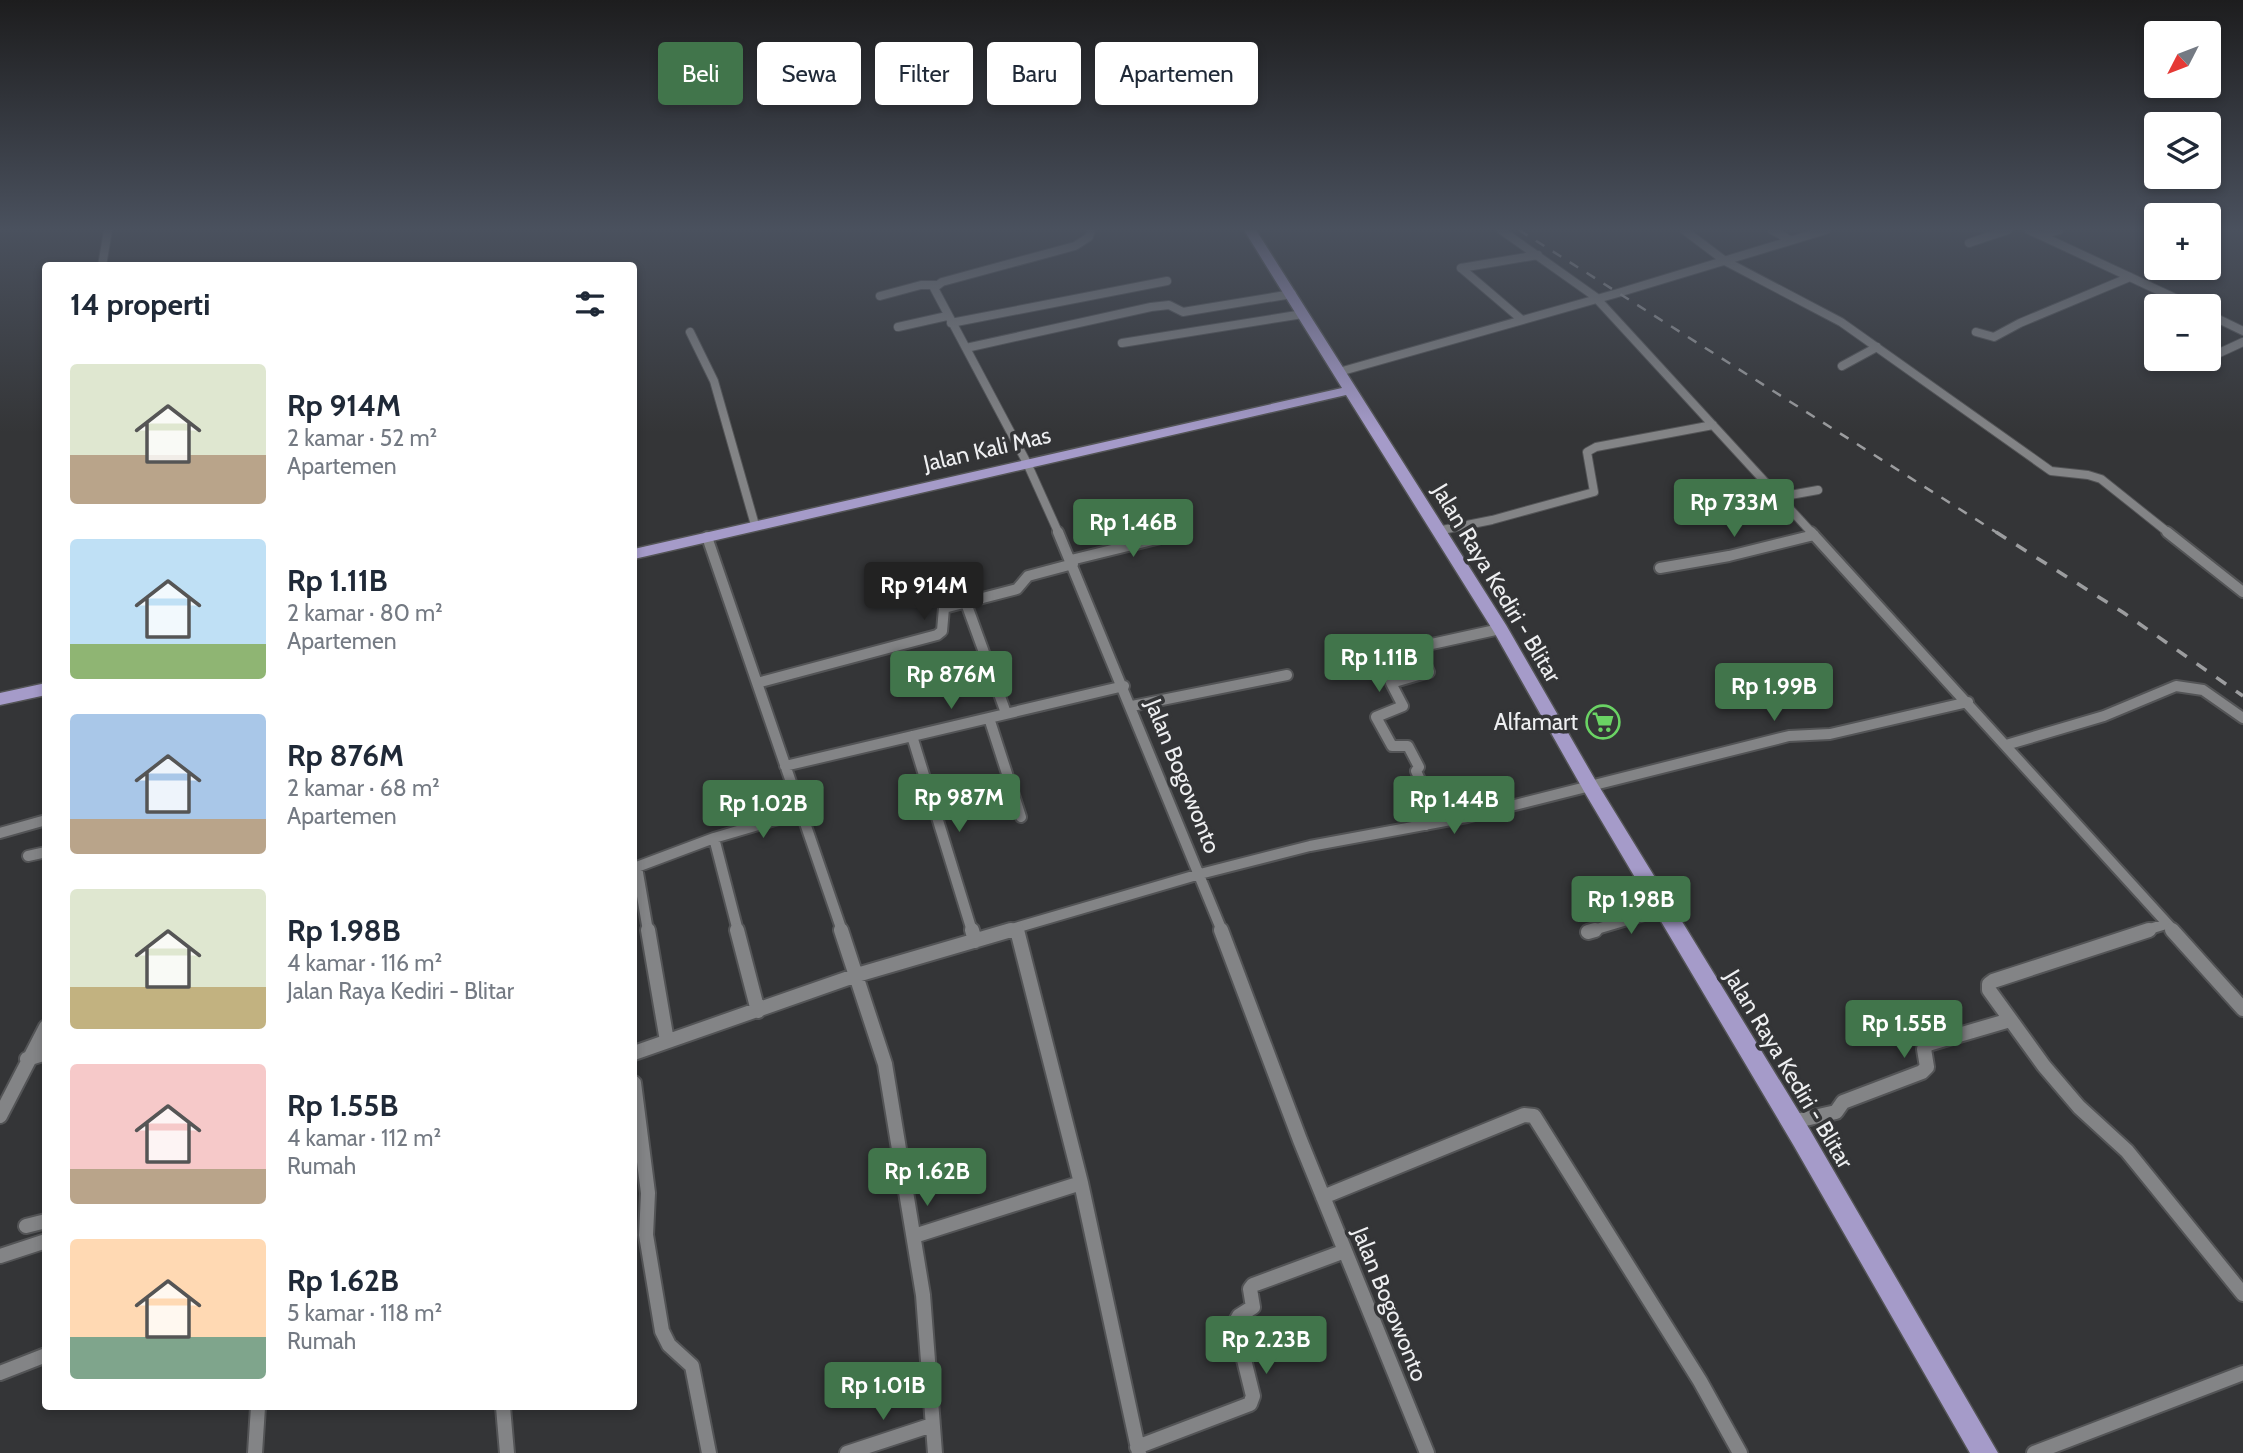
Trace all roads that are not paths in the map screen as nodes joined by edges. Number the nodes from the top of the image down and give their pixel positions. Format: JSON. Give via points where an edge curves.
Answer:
{"nodes":[{"id":1,"x":939,"y":298,"type":"edge"},
{"id":2,"x":1071,"y":298,"type":"edge"},
{"id":3,"x":1269,"y":298,"type":"edge"},
{"id":4,"x":1294,"y":298,"type":"edge"},
{"id":5,"x":1496,"y":298,"type":"edge"},
{"id":6,"x":1597,"y":298,"type":"joint"},
{"id":7,"x":1797,"y":298,"type":"edge"},
{"id":8,"x":2080,"y":298,"type":"edge"},
{"id":9,"x":1303,"y":314,"type":"junction"},
{"id":10,"x":949,"y":319,"type":"junction"},
{"id":11,"x":1522,"y":320,"type":"junction"},
{"id":12,"x":2221,"y":320,"type":"edge"},
{"id":13,"x":898,"y":327,"type":"dead end"},
{"id":14,"x":2243,"y":331,"type":"edge"},
{"id":15,"x":690,"y":332,"type":"dead end"},
{"id":16,"x":1976,"y":332,"type":"dead end"},
{"id":17,"x":2243,"y":342,"type":"edge"},
{"id":18,"x":1122,"y":343,"type":"dead end"},
{"id":19,"x":1877,"y":347,"type":"junction"},
{"id":20,"x":966,"y":348,"type":"junction"},
{"id":21,"x":2221,"y":352,"type":"edge"},
{"id":22,"x":1842,"y":366,"type":"dead end"},
{"id":23,"x":1339,"y":372,"type":"junction"},
{"id":24,"x":1350,"y":390,"type":"junction"},
{"id":25,"x":1713,"y":425,"type":"junction"},
{"id":26,"x":1027,"y":463,"type":"junction"},
{"id":27,"x":1818,"y":490,"type":"dead end"},
{"id":28,"x":1779,"y":497,"type":"junction"},
{"id":29,"x":755,"y":525,"type":"junction"},
{"id":30,"x":1188,"y":531,"type":"dead end"},
{"id":31,"x":1437,"y":531,"type":"junction"},
{"id":32,"x":1814,"y":535,"type":"junction"},
{"id":33,"x":706,"y":537,"type":"junction"},
{"id":34,"x":637,"y":553,"type":"edge"},
{"id":35,"x":1072,"y":562,"type":"junction"},
{"id":36,"x":1660,"y":568,"type":"dead end"},
{"id":37,"x":2243,"y":592,"type":"edge"},
{"id":38,"x":966,"y":603,"type":"junction"},
{"id":39,"x":1500,"y":629,"type":"junction"},
{"id":40,"x":1287,"y":675,"type":"dead end"},
{"id":41,"x":757,"y":683,"type":"junction"},
{"id":42,"x":1124,"y":686,"type":"junction"},
{"id":43,"x":42,"y":690,"type":"edge"},
{"id":44,"x":0,"y":699,"type":"edge"},
{"id":45,"x":1968,"y":702,"type":"junction"},
{"id":46,"x":1132,"y":706,"type":"junction"},
{"id":47,"x":1006,"y":713,"type":"junction"},
{"id":48,"x":989,"y":718,"type":"junction"},
{"id":49,"x":2243,"y":718,"type":"edge"},
{"id":50,"x":912,"y":736,"type":"junction"},
{"id":51,"x":2006,"y":745,"type":"junction"},
{"id":52,"x":785,"y":766,"type":"junction"},
{"id":53,"x":1591,"y":788,"type":"junction"},
{"id":54,"x":802,"y":812,"type":"junction"},
{"id":55,"x":1021,"y":817,"type":"dead end"},
{"id":56,"x":42,"y":821,"type":"edge"},
{"id":57,"x":1426,"y":825,"type":"junction"},
{"id":58,"x":0,"y":832,"type":"edge"},
{"id":59,"x":714,"y":838,"type":"junction"},
{"id":60,"x":42,"y":853,"type":"edge"},
{"id":61,"x":28,"y":856,"type":"dead end"},
{"id":62,"x":637,"y":867,"type":"edge"},
{"id":63,"x":1200,"y":874,"type":"junction"},
{"id":64,"x":637,"y":879,"type":"edge"},
{"id":65,"x":1664,"y":909,"type":"junction"},
{"id":66,"x":2166,"y":924,"type":"junction"},
{"id":67,"x":1017,"y":929,"type":"junction"},
{"id":68,"x":1588,"y":932,"type":"dead end"},
{"id":69,"x":975,"y":941,"type":"junction"},
{"id":70,"x":857,"y":975,"type":"junction"},
{"id":71,"x":2243,"y":1009,"type":"edge"},
{"id":72,"x":758,"y":1011,"type":"junction"},
{"id":73,"x":2010,"y":1020,"type":"junction"},
{"id":74,"x":42,"y":1034,"type":"edge"},
{"id":75,"x":667,"y":1041,"type":"junction"},
{"id":76,"x":637,"y":1052,"type":"edge"},
{"id":77,"x":42,"y":1054,"type":"edge"},
{"id":78,"x":27,"y":1059,"type":"junction"},
{"id":79,"x":637,"y":1107,"type":"edge"},
{"id":80,"x":0,"y":1116,"type":"edge"},
{"id":81,"x":1792,"y":1122,"type":"junction"},
{"id":82,"x":1081,"y":1183,"type":"junction"},
{"id":83,"x":1324,"y":1197,"type":"junction"},
{"id":84,"x":42,"y":1222,"type":"edge"},
{"id":85,"x":26,"y":1227,"type":"dead end"},
{"id":86,"x":914,"y":1236,"type":"junction"},
{"id":87,"x":42,"y":1242,"type":"edge"},
{"id":88,"x":1345,"y":1251,"type":"junction"},
{"id":89,"x":0,"y":1256,"type":"edge"},
{"id":90,"x":2243,"y":1294,"type":"edge"},
{"id":91,"x":42,"y":1357,"type":"edge"},
{"id":92,"x":0,"y":1373,"type":"edge"},
{"id":93,"x":2243,"y":1373,"type":"edge"},
{"id":94,"x":258,"y":1410,"type":"edge"},
{"id":95,"x":503,"y":1410,"type":"edge"},
{"id":96,"x":932,"y":1425,"type":"junction"},
{"id":97,"x":1138,"y":1450,"type":"edge"},
{"id":98,"x":254,"y":1453,"type":"edge"},
{"id":99,"x":507,"y":1453,"type":"edge"},
{"id":100,"x":709,"y":1453,"type":"edge"},
{"id":101,"x":847,"y":1453,"type":"edge"},
{"id":102,"x":934,"y":1453,"type":"edge"},
{"id":103,"x":1427,"y":1453,"type":"edge"},
{"id":104,"x":1740,"y":1453,"type":"edge"},
{"id":105,"x":1985,"y":1453,"type":"edge"},
{"id":106,"x":2034,"y":1453,"type":"edge"}],
"edges":[{"from":1,"to":10,"type":"street","name":"Jalan Bogowonto"},
{"from":2,"to":10,"type":"street"},
{"from":3,"to":20,"type":"street","via":[[1183,312],[1169,305],[1151,307]]},
{"from":4,"to":9,"type":"main road","name":"Jalan Raya Kediri - Blitar"},
{"from":5,"to":11,"type":"street"},
{"from":6,"to":11,"type":"street"},
{"from":6,"to":25,"type":"street"},
{"from":7,"to":19,"type":"street"},
{"from":8,"to":16,"type":"street","via":[[1994,337]]},
{"from":9,"to":18,"type":"street"},
{"from":9,"to":23,"type":"main road","name":"Jalan Raya Kediri - Blitar"},
{"from":10,"to":13,"type":"street"},
{"from":10,"to":20,"type":"street","name":"Jalan Bogowonto"},
{"from":11,"to":23,"type":"street"},
{"from":12,"to":14,"type":"street"},
{"from":15,"to":29,"type":"street","via":[[714,381]]},
{"from":17,"to":21,"type":"street"},
{"from":19,"to":22,"type":"street"},
{"from":19,"to":37,"type":"street","via":[[2051,471],[2064,475],[2084,472],[2101,479]]},
{"from":20,"to":26,"type":"street","name":"Jalan Bogowonto"},
{"from":23,"to":24,"type":"main road","name":"Jalan Raya Kediri - Blitar"},
{"from":24,"to":26,"type":"main road","name":"Jalan Kali Mas"},
{"from":24,"to":31,"type":"main road","name":"Jalan Raya Kediri - Blitar"},
{"from":25,"to":28,"type":"street"},
{"from":25,"to":31,"type":"street","via":[[1596,447],[1587,452],[1594,492]]},
{"from":26,"to":29,"type":"main road","name":"Jalan Kali Mas"},
{"from":26,"to":35,"type":"street","name":"Jalan Bogowonto"},
{"from":27,"to":28,"type":"street"},
{"from":28,"to":32,"type":"street"},
{"from":29,"to":33,"type":"main road","name":"Jalan Kali Mas"},
{"from":30,"to":35,"type":"street"},
{"from":31,"to":39,"type":"main road","name":"Jalan Raya Kediri - Blitar"},
{"from":32,"to":36,"type":"street"},
{"from":32,"to":45,"type":"street"},
{"from":33,"to":34,"type":"main road","name":"Jalan Kali Mas"},
{"from":33,"to":41,"type":"street"},
{"from":35,"to":38,"type":"street","via":[[1028,576],[1017,589]]},
{"from":35,"to":42,"type":"street","name":"Jalan Bogowonto"},
{"from":38,"to":41,"type":"street","via":[[944,608],[942,631],[937,635]]},
{"from":38,"to":47,"type":"street"},
{"from":39,"to":53,"type":"main road","name":"Jalan Raya Kediri - Blitar"},
{"from":39,"to":57,"type":"street","via":[[1418,647],[1429,672],[1391,683],[1403,706],[1376,717],[1392,746],[1408,746],[1419,767],[1416,771],[1421,782],[1412,797]]},
{"from":40,"to":46,"type":"street"},
{"from":41,"to":52,"type":"street"},
{"from":42,"to":46,"type":"street","name":"Jalan Bogowonto"},
{"from":42,"to":47,"type":"street"},
{"from":43,"to":44,"type":"main road"},
{"from":45,"to":51,"type":"street"},
{"from":45,"to":53,"type":"street","via":[[1830,734],[1790,736]]},
{"from":46,"to":63,"type":"street","name":"Jalan Bogowonto"},
{"from":47,"to":48,"type":"street"},
{"from":48,"to":50,"type":"street"},
{"from":48,"to":55,"type":"street"},
{"from":49,"to":51,"type":"street","via":[[2203,690],[2176,686],[2104,716]]},
{"from":50,"to":52,"type":"street"},
{"from":50,"to":69,"type":"street"},
{"from":51,"to":66,"type":"street"},
{"from":52,"to":54,"type":"street"},
{"from":53,"to":57,"type":"street"},
{"from":53,"to":65,"type":"main road","name":"Jalan Raya Kediri - Blitar"},
{"from":54,"to":59,"type":"street"},
{"from":54,"to":70,"type":"street"},
{"from":56,"to":58,"type":"street"},
{"from":57,"to":63,"type":"street","via":[[1310,846]]},
{"from":59,"to":62,"type":"street"},
{"from":59,"to":72,"type":"street"},
{"from":60,"to":61,"type":"street"},
{"from":63,"to":67,"type":"street"},
{"from":63,"to":83,"type":"street","name":"Jalan Bogowonto"},
{"from":64,"to":75,"type":"street"},
{"from":65,"to":68,"type":"street"},
{"from":65,"to":81,"type":"main road","name":"Jalan Raya Kediri - Blitar"},
{"from":66,"to":71,"type":"street"},
{"from":66,"to":73,"type":"street","via":[[1993,981],[1989,989]]},
{"from":67,"to":69,"type":"street"},
{"from":67,"to":82,"type":"street"},
{"from":69,"to":70,"type":"street"},
{"from":70,"to":72,"type":"street"},
{"from":70,"to":86,"type":"street","via":[[885,1064]]},
{"from":72,"to":75,"type":"street"},
{"from":73,"to":81,"type":"street","via":[[1928,1044],[1924,1049],[1927,1068],[1922,1072],[1843,1102],[1836,1112]]},
{"from":73,"to":90,"type":"street","via":[[2079,1107],[2127,1151]]},
{"from":74,"to":78,"type":"street"},
{"from":75,"to":76,"type":"street"},
{"from":77,"to":78,"type":"street"},
{"from":78,"to":80,"type":"street"},
{"from":79,"to":100,"type":"street","via":[[648,1193],[646,1235],[662,1331],[669,1345],[692,1366]]},
{"from":81,"to":105,"type":"main road","name":"Jalan Raya Kediri - Blitar"},
{"from":82,"to":86,"type":"street"},
{"from":82,"to":97,"type":"street"},
{"from":83,"to":88,"type":"street","name":"Jalan Bogowonto"},
{"from":83,"to":104,"type":"street","via":[[1524,1115],[1534,1116]]},
{"from":84,"to":85,"type":"street"},
{"from":86,"to":96,"type":"street"},
{"from":87,"to":89,"type":"street"},
{"from":88,"to":97,"type":"street","via":[[1250,1289],[1253,1307],[1235,1323],[1253,1396],[1250,1404]]},
{"from":88,"to":103,"type":"street","name":"Jalan Bogowonto"},
{"from":91,"to":92,"type":"street"},
{"from":93,"to":106,"type":"street"},
{"from":94,"to":98,"type":"street"},
{"from":95,"to":99,"type":"street"},
{"from":96,"to":101,"type":"street"},
{"from":96,"to":102,"type":"street"}]}
